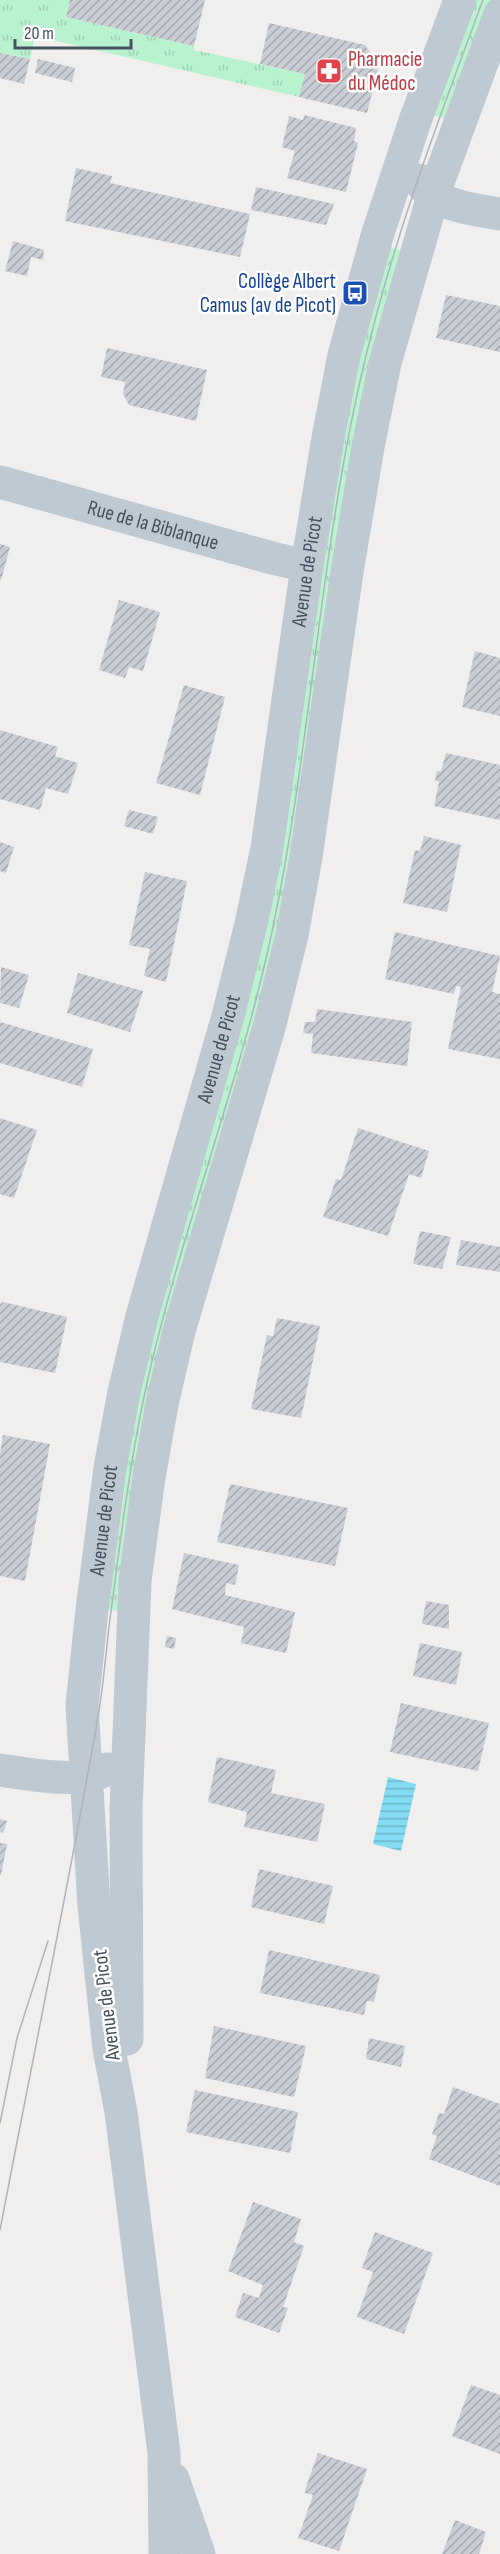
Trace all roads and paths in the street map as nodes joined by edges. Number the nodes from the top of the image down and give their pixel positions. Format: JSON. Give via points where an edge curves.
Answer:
{"nodes":[{"id":1,"x":460,"y":0,"type":"edge"},
{"id":2,"x":500,"y":14,"type":"edge"},
{"id":3,"x":407,"y":143,"type":"junction"},
{"id":4,"x":433,"y":196,"type":"junction"},
{"id":5,"x":500,"y":214,"type":"edge"},
{"id":6,"x":0,"y":482,"type":"edge"},
{"id":7,"x":307,"y":566,"type":"junction"},
{"id":8,"x":128,"y":1749,"type":"junction"},
{"id":9,"x":0,"y":1770,"type":"edge"},
{"id":10,"x":86,"y":1777,"type":"junction"},
{"id":11,"x":121,"y":2112,"type":"junction"},
{"id":12,"x":164,"y":2453,"type":"junction"},
{"id":13,"x":165,"y":2554,"type":"edge"},
{"id":14,"x":199,"y":2554,"type":"edge"}],
"edges":[{"from":1,"to":3,"type":"street","name":"Avenue de Picot"},
{"from":2,"to":4,"type":"street","name":"Avenue de Picot"},
{"from":3,"to":4,"type":"street","via":[[418,179]]},
{"from":3,"to":7,"type":"street","name":"Avenue de Picot","via":[[344,355]]},
{"from":4,"to":5,"type":"street"},
{"from":4,"to":8,"type":"street","name":"Avenue de Picot","via":[[388,353],[368,447],[292,935],[270,1024],[179,1331],[162,1404],[135,1581]]},
{"from":6,"to":7,"type":"street","name":"Rue de la Biblanque"},
{"from":7,"to":10,"type":"street","name":"Avenue de Picot","via":[[267,849],[251,924],[142,1316],[110,1468],[83,1690]]},
{"from":8,"to":10,"type":"street","via":[[119,1761]]},
{"from":8,"to":11,"type":"street","name":"Avenue de Picot","via":[[127,2047]]},
{"from":9,"to":10,"type":"street"},
{"from":10,"to":11,"type":"street","name":"Avenue de Picot","via":[[94,1906],[109,2049]]},
{"from":11,"to":12,"type":"street","name":"Avenue de Picot"},
{"from":12,"to":13,"type":"street","name":"Avenue de Picot"},
{"from":12,"to":14,"type":"street","name":"Avenue de Picot"}]}
